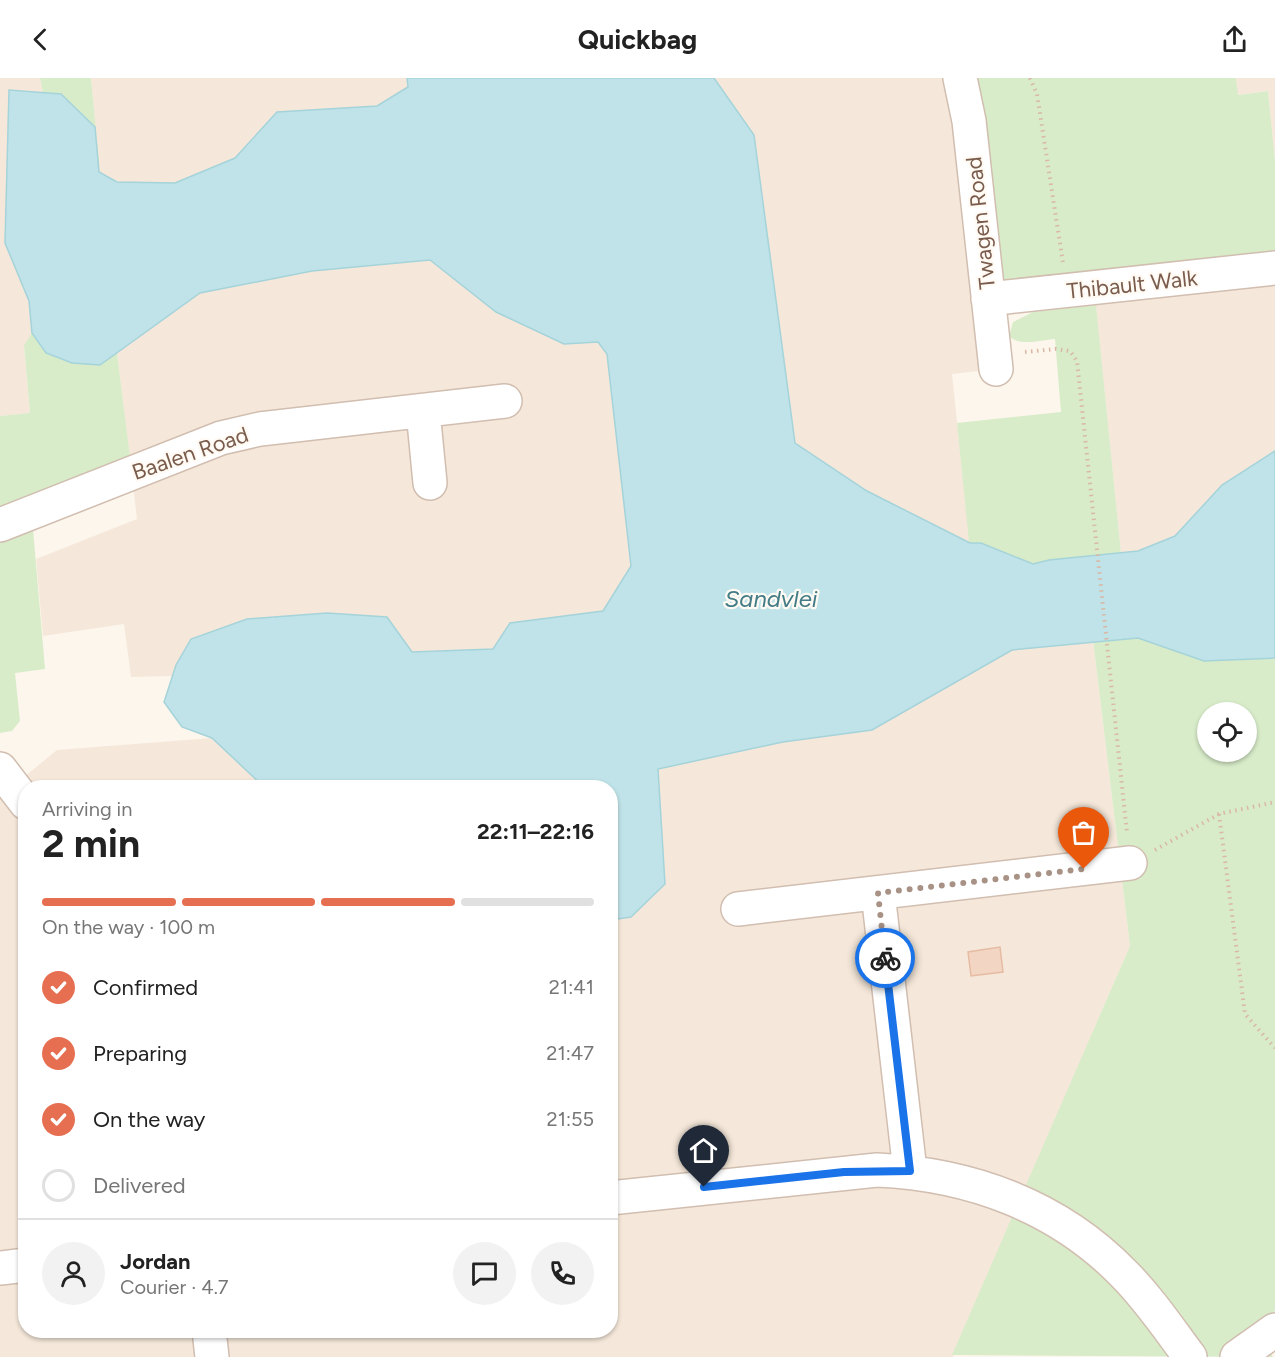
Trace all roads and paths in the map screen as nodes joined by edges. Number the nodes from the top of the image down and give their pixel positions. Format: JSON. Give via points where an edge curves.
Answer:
{"nodes":[{"id":1,"x":960,"y":78,"type":"edge"},
{"id":2,"x":1030,"y":78,"type":"edge"},
{"id":3,"x":1275,"y":268,"type":"edge"},
{"id":4,"x":1066,"y":291,"type":"junction"},
{"id":5,"x":988,"y":299,"type":"junction"},
{"id":6,"x":995,"y":362,"type":"joint"},
{"id":7,"x":505,"y":401,"type":"dead end"},
{"id":8,"x":423,"y":411,"type":"junction"},
{"id":9,"x":430,"y":483,"type":"dead end"},
{"id":10,"x":0,"y":525,"type":"edge"},
{"id":11,"x":0,"y":769,"type":"edge"},
{"id":12,"x":18,"y":793,"type":"edge"},
{"id":13,"x":1275,"y":802,"type":"edge"},
{"id":14,"x":1219,"y":814,"type":"junction"},
{"id":15,"x":1130,"y":863,"type":"junction"},
{"id":16,"x":878,"y":893,"type":"junction"},
{"id":17,"x":738,"y":909,"type":"dead end"},
{"id":18,"x":1275,"y":1048,"type":"edge"},
{"id":19,"x":910,"y":1171,"type":"junction"},
{"id":20,"x":618,"y":1197,"type":"edge"},
{"id":21,"x":18,"y":1266,"type":"edge"},
{"id":22,"x":0,"y":1268,"type":"edge"},
{"id":23,"x":1275,"y":1330,"type":"edge"},
{"id":24,"x":210,"y":1338,"type":"edge"},
{"id":25,"x":212,"y":1357,"type":"edge"},
{"id":26,"x":1190,"y":1357,"type":"edge"},
{"id":27,"x":1237,"y":1357,"type":"edge"}],
"edges":[{"from":1,"to":5,"type":"street","name":"Twagen Road","via":[[969,121]]},
{"from":2,"to":4,"type":"path","via":[[1039,105]]},
{"from":3,"to":4,"type":"street","name":"Thibault Walk"},
{"from":4,"to":5,"type":"street","name":"Thibault Walk"},
{"from":5,"to":6,"type":"street","name":"Twagen Road"},
{"from":6,"to":15,"type":"path","via":[[1056,349],[1075,355]]},
{"from":7,"to":8,"type":"street","name":"Baalen Road"},
{"from":8,"to":9,"type":"street"},
{"from":8,"to":10,"type":"street","name":"Baalen Road","via":[[260,429],[221,438]]},
{"from":11,"to":12,"type":"street"},
{"from":13,"to":14,"type":"path"},
{"from":14,"to":15,"type":"path"},
{"from":14,"to":18,"type":"path","via":[[1245,1014]]},
{"from":15,"to":16,"type":"street"},
{"from":16,"to":17,"type":"street"},
{"from":16,"to":19,"type":"street"},
{"from":19,"to":20,"type":"street","via":[[844,1172]]},
{"from":19,"to":26,"type":"street","via":[[1005,1194],[1078,1234],[1125,1275]]},
{"from":21,"to":22,"type":"street"},
{"from":23,"to":27,"type":"street"},
{"from":24,"to":25,"type":"street"}]}
